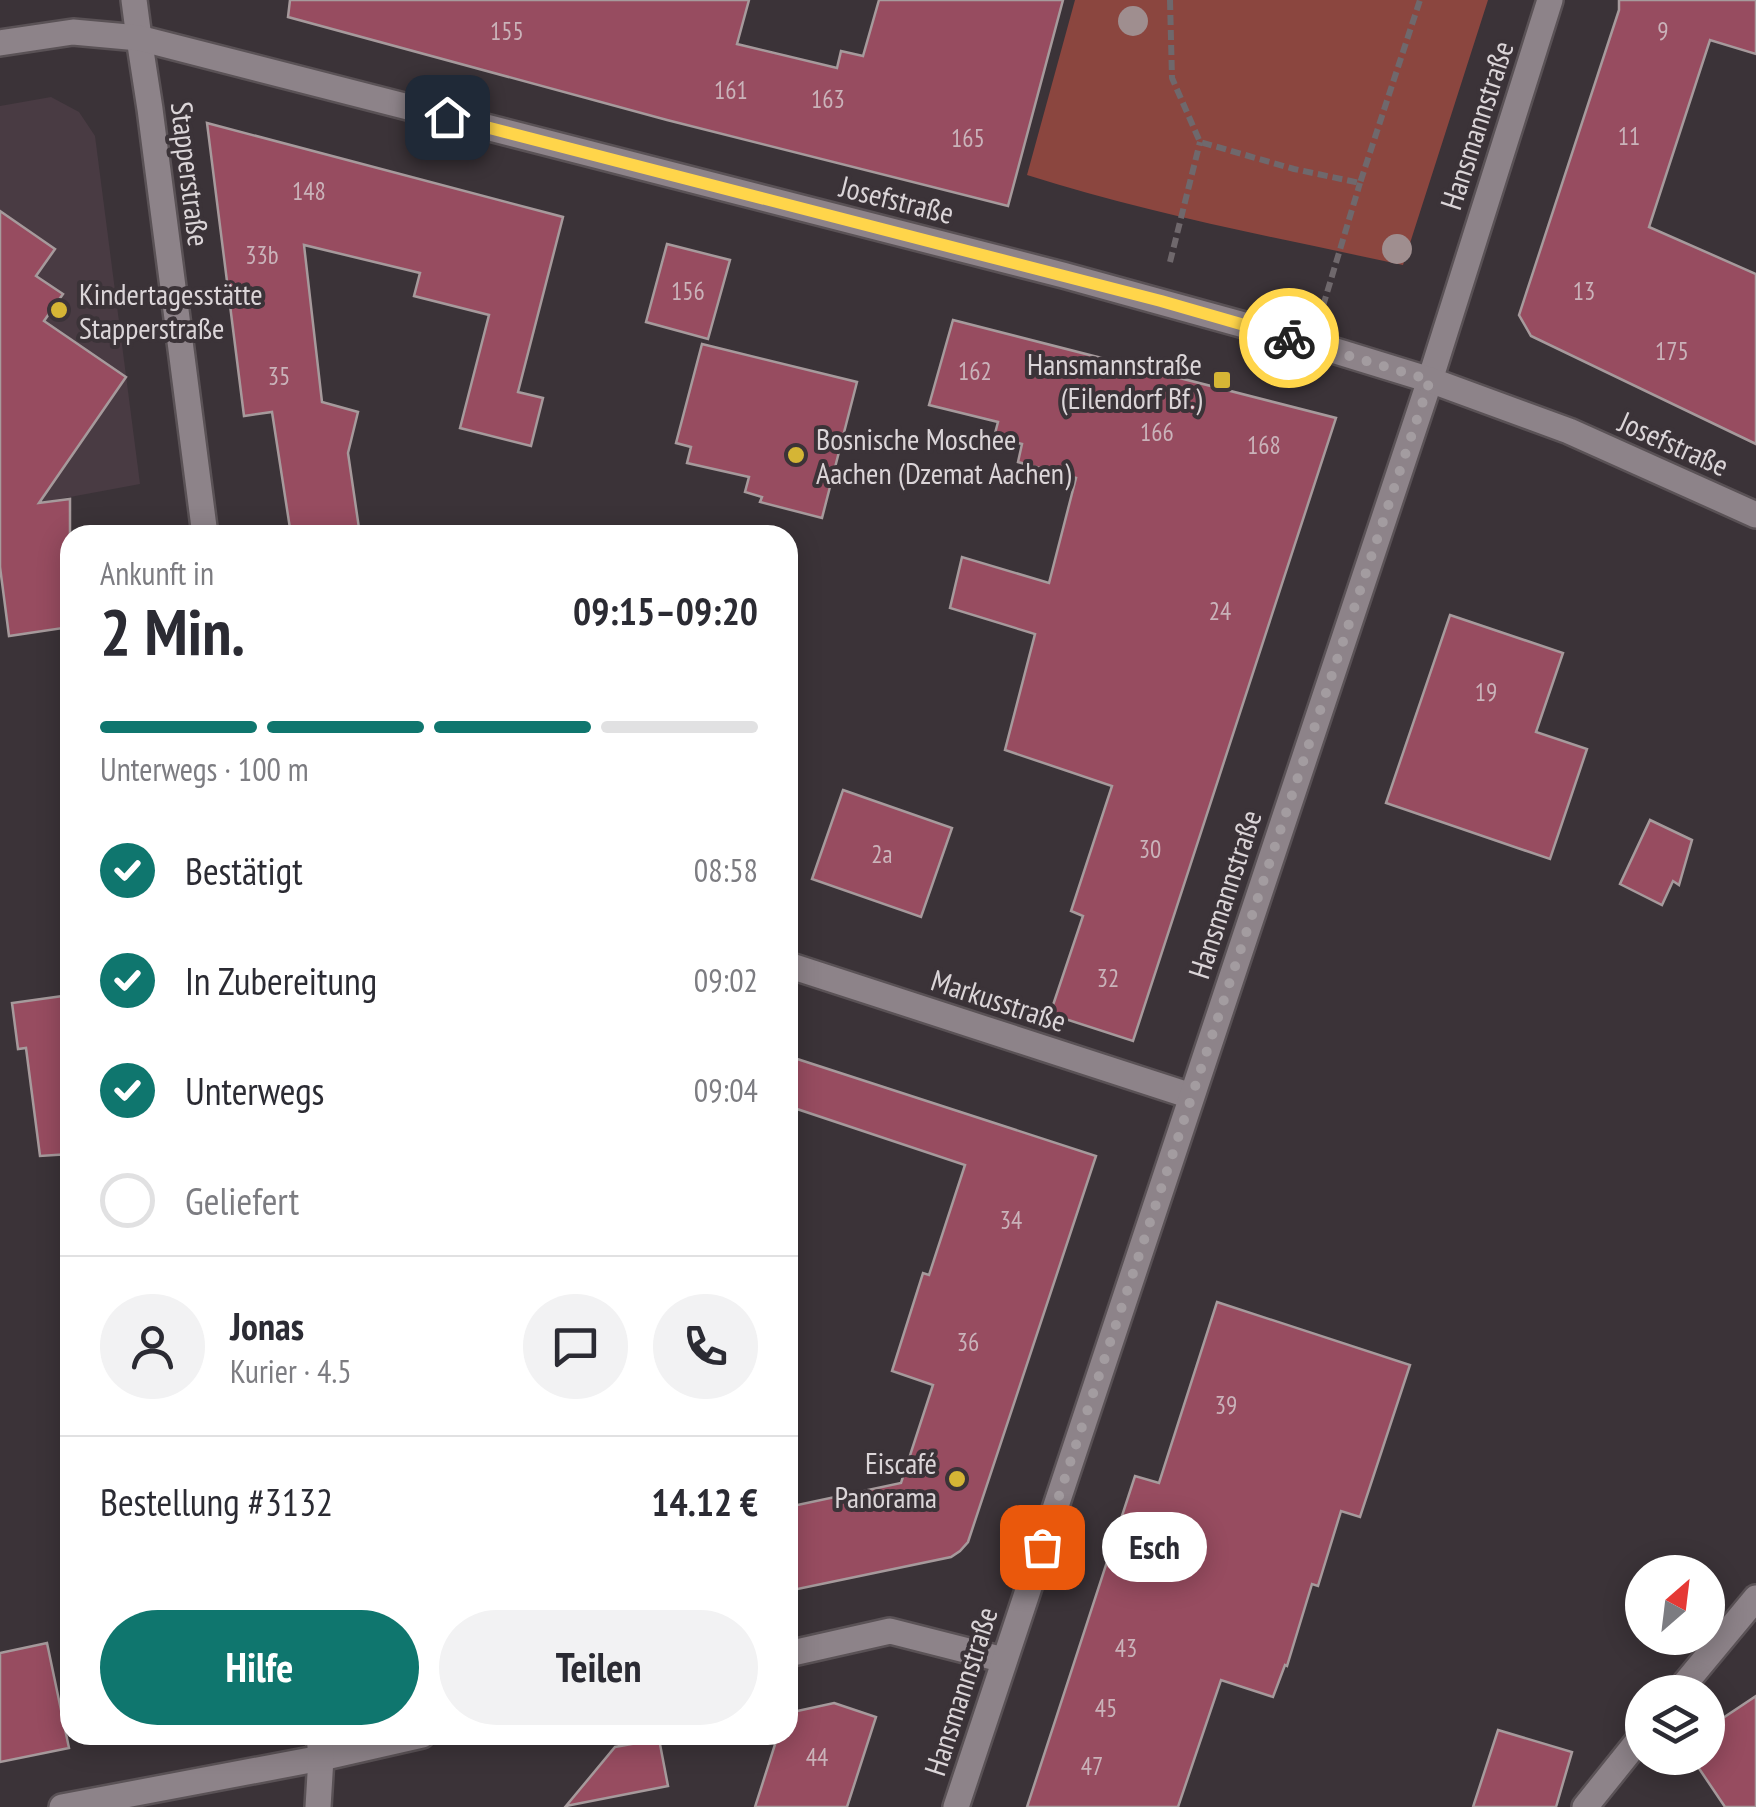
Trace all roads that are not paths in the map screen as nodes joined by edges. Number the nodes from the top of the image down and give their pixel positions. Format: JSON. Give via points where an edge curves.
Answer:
{"nodes":[{"id":1,"x":134,"y":0,"type":"edge"},
{"id":2,"x":1550,"y":0,"type":"edge"},
{"id":3,"x":139,"y":38,"type":"junction"},
{"id":4,"x":0,"y":43,"type":"edge"},
{"id":5,"x":1430,"y":380,"type":"junction"},
{"id":6,"x":1756,"y":516,"type":"edge"},
{"id":7,"x":203,"y":525,"type":"edge"},
{"id":8,"x":798,"y":968,"type":"edge"},
{"id":9,"x":1191,"y":1096,"type":"junction"},
{"id":10,"x":1756,"y":1598,"type":"edge"},
{"id":11,"x":798,"y":1652,"type":"edge"},
{"id":12,"x":1004,"y":1660,"type":"junction"},
{"id":13,"x":1692,"y":1675,"type":"edge"},
{"id":14,"x":320,"y":1746,"type":"edge"},
{"id":15,"x":1625,"y":1757,"type":"edge"},
{"id":16,"x":62,"y":1807,"type":"edge"},
{"id":17,"x":318,"y":1807,"type":"edge"},
{"id":18,"x":956,"y":1807,"type":"edge"},
{"id":19,"x":1584,"y":1807,"type":"edge"}],
"edges":[{"from":1,"to":3,"type":"street","name":"Stapperstraße"},
{"from":2,"to":5,"type":"street","name":"Hansmannstraße"},
{"from":3,"to":4,"type":"street","name":"Josefstraße","via":[[73,32]]},
{"from":3,"to":5,"type":"street","name":"Josefstraße","via":[[1161,301]]},
{"from":3,"to":7,"type":"street","name":"Stapperstraße"},
{"from":5,"to":6,"type":"street","name":"Josefstraße","via":[[1569,431]]},
{"from":5,"to":9,"type":"street","name":"Hansmannstraße"},
{"from":8,"to":9,"type":"street","name":"Markusstraße"},
{"from":9,"to":12,"type":"street","name":"Hansmannstraße"},
{"from":10,"to":13,"type":"street"},
{"from":11,"to":12,"type":"street","via":[[890,1631]]},
{"from":12,"to":18,"type":"street","name":"Hansmannstraße"},
{"from":14,"to":16,"type":"street"},
{"from":14,"to":17,"type":"street"},
{"from":15,"to":19,"type":"street"}]}
